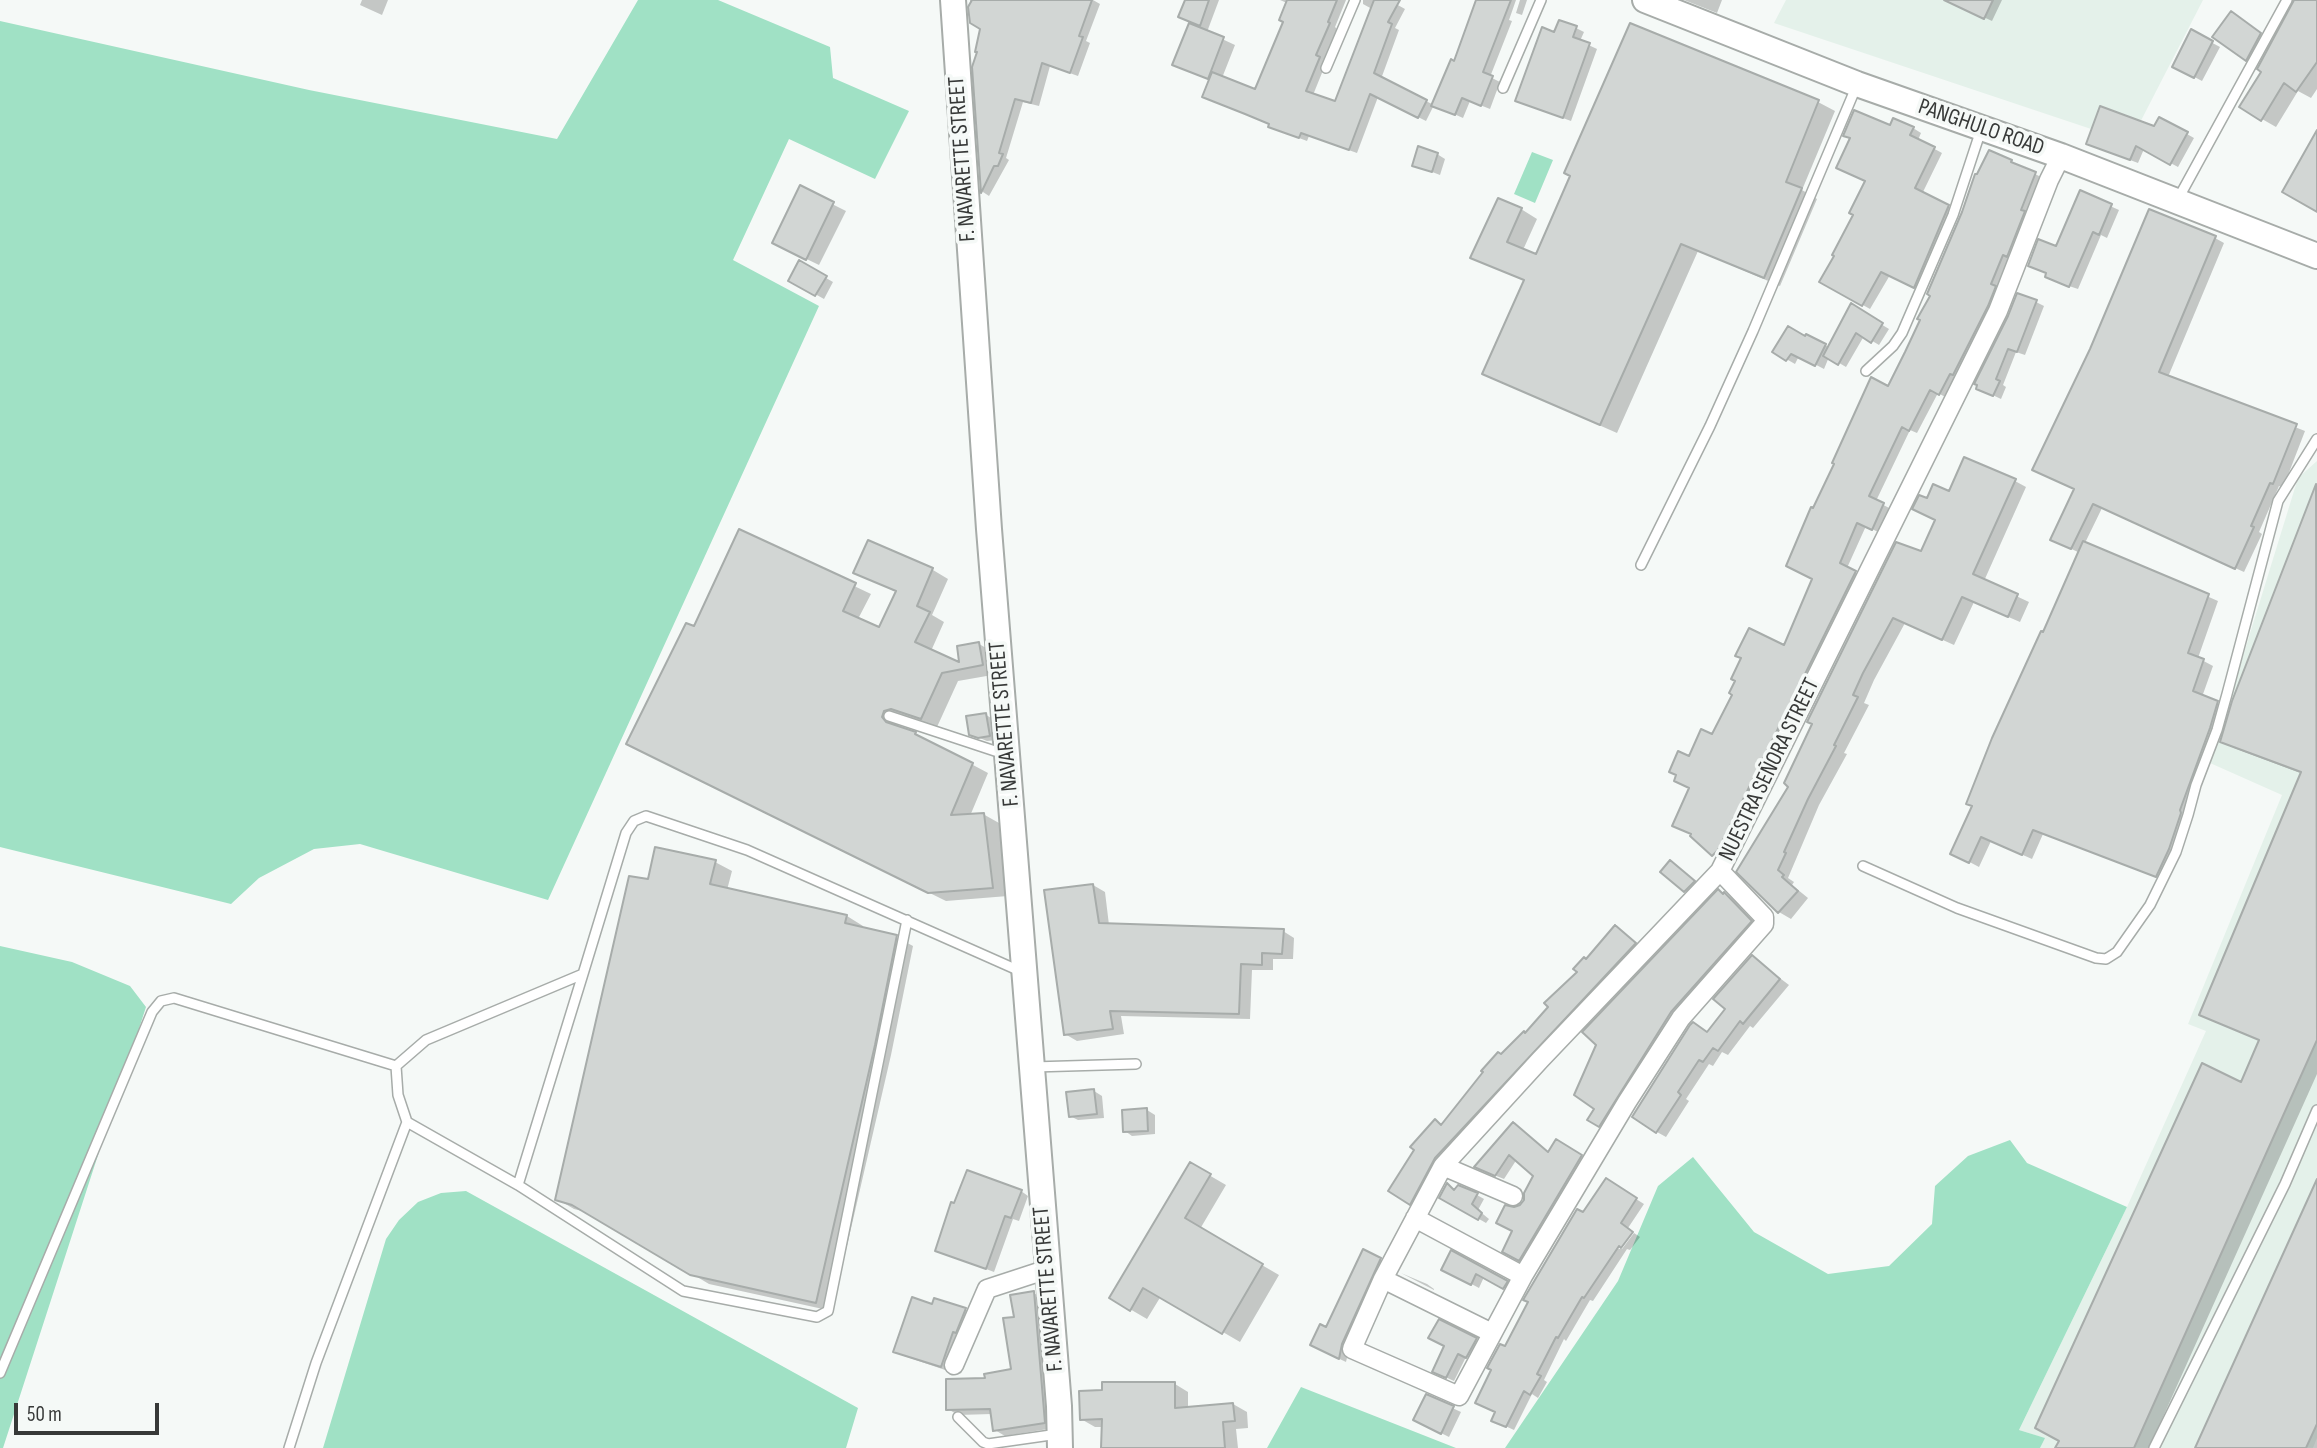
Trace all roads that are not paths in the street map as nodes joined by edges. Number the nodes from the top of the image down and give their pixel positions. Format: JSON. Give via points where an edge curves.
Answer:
{"nodes":[{"id":1,"x":953,"y":0,"type":"edge"},
{"id":2,"x":1355,"y":0,"type":"edge"},
{"id":3,"x":1541,"y":0,"type":"edge"},
{"id":4,"x":1645,"y":0,"type":"edge"},
{"id":5,"x":2287,"y":0,"type":"edge"},
{"id":6,"x":1326,"y":68,"type":"dead end"},
{"id":7,"x":1857,"y":84,"type":"junction"},
{"id":8,"x":1503,"y":88,"type":"dead end"},
{"id":9,"x":1982,"y":128,"type":"junction"},
{"id":10,"x":2061,"y":156,"type":"junction"},
{"id":11,"x":2177,"y":201,"type":"junction"},
{"id":12,"x":2317,"y":256,"type":"edge"},
{"id":13,"x":1866,"y":371,"type":"dead end"},
{"id":14,"x":2317,"y":439,"type":"edge"},
{"id":15,"x":1641,"y":565,"type":"dead end"},
{"id":16,"x":889,"y":716,"type":"dead end"},
{"id":17,"x":1008,"y":756,"type":"junction"},
{"id":18,"x":1863,"y":866,"type":"dead end"},
{"id":19,"x":1720,"y":871,"type":"junction"},
{"id":20,"x":907,"y":920,"type":"junction"},
{"id":21,"x":1024,"y":973,"type":"junction"},
{"id":22,"x":583,"y":974,"type":"junction"},
{"id":23,"x":1136,"y":1064,"type":"dead end"},
{"id":24,"x":396,"y":1066,"type":"junction"},
{"id":25,"x":1031,"y":1067,"type":"junction"},
{"id":26,"x":2317,"y":1110,"type":"edge"},
{"id":27,"x":407,"y":1122,"type":"junction"},
{"id":28,"x":1443,"y":1166,"type":"junction"},
{"id":29,"x":518,"y":1185,"type":"junction"},
{"id":30,"x":1513,"y":1196,"type":"dead end"},
{"id":31,"x":1415,"y":1218,"type":"junction"},
{"id":32,"x":1048,"y":1269,"type":"junction"},
{"id":33,"x":1523,"y":1276,"type":"junction"},
{"id":34,"x":1383,"y":1279,"type":"junction"},
{"id":35,"x":1492,"y":1333,"type":"junction"},
{"id":36,"x":954,"y":1365,"type":"dead end"},
{"id":37,"x":0,"y":1373,"type":"edge"},
{"id":38,"x":958,"y":1417,"type":"dead end"},
{"id":39,"x":1060,"y":1441,"type":"edge"},
{"id":40,"x":289,"y":1448,"type":"edge"},
{"id":41,"x":2154,"y":1448,"type":"edge"}],
"edges":[{"from":1,"to":17,"type":"main road","name":"F. NAVARETTE STREET"},
{"from":2,"to":6,"type":"lane"},
{"from":3,"to":8,"type":"lane"},
{"from":4,"to":7,"type":"main road","name":"PANGHULO ROAD"},
{"from":5,"to":11,"type":"lane"},
{"from":7,"to":9,"type":"main road","name":"PANGHULO ROAD"},
{"from":7,"to":15,"type":"lane","via":[[1748,343]]},
{"from":9,"to":10,"type":"main road","name":"PANGHULO ROAD"},
{"from":9,"to":13,"type":"lane","via":[[1953,215],[1902,333]]},
{"from":10,"to":11,"type":"main road","name":"PANGHULO ROAD"},
{"from":10,"to":19,"type":"street","name":"NUESTRA SEÑORA STREET","via":[[1997,311]]},
{"from":11,"to":12,"type":"main road","name":"PANGHULO ROAD"},
{"from":14,"to":18,"type":"lane","via":[[2278,501],[2217,730],[2176,852],[2150,905],[2117,952],[2106,959],[2096,958],[1957,908]]},
{"from":16,"to":17,"type":"lane"},
{"from":17,"to":21,"type":"main road","name":"F. NAVARETTE STREET"},
{"from":19,"to":28,"type":"street","name":"NUESTRA SEÑORA STREET"},
{"from":19,"to":33,"type":"street","via":[[1764,917],[1764,924],[1681,1018]]},
{"from":20,"to":21,"type":"lane"},
{"from":20,"to":22,"type":"lane","via":[[747,850],[646,816],[634,821],[626,833]]},
{"from":20,"to":29,"type":"lane","via":[[828,1311],[817,1317],[683,1292]]},
{"from":21,"to":25,"type":"main road","name":"F. NAVARETTE STREET"},
{"from":22,"to":24,"type":"lane","via":[[426,1040]]},
{"from":22,"to":29,"type":"lane"},
{"from":23,"to":25,"type":"lane"},
{"from":24,"to":27,"type":"lane","via":[[398,1095]]},
{"from":24,"to":37,"type":"lane","via":[[174,998],[161,1002],[152,1012]]},
{"from":25,"to":32,"type":"main road","name":"F. NAVARETTE STREET"},
{"from":26,"to":41,"type":"lane"},
{"from":27,"to":29,"type":"lane"},
{"from":27,"to":40,"type":"lane","via":[[316,1363]]},
{"from":28,"to":30,"type":"street"},
{"from":28,"to":31,"type":"street","name":"NUESTRA SEÑORA STREET"},
{"from":31,"to":33,"type":"street"},
{"from":31,"to":34,"type":"street","name":"NUESTRA SEÑORA STREET"},
{"from":32,"to":36,"type":"street","via":[[987,1289]]},
{"from":32,"to":39,"type":"main road","name":"F. NAVARETTE STREET"},
{"from":33,"to":35,"type":"street"},
{"from":34,"to":35,"type":"street"},
{"from":34,"to":35,"type":"street","name":"NUESTRA SEÑORA STREET","via":[[1352,1349],[1459,1396]]},
{"from":38,"to":39,"type":"lane","via":[[988,1444]]}]}
